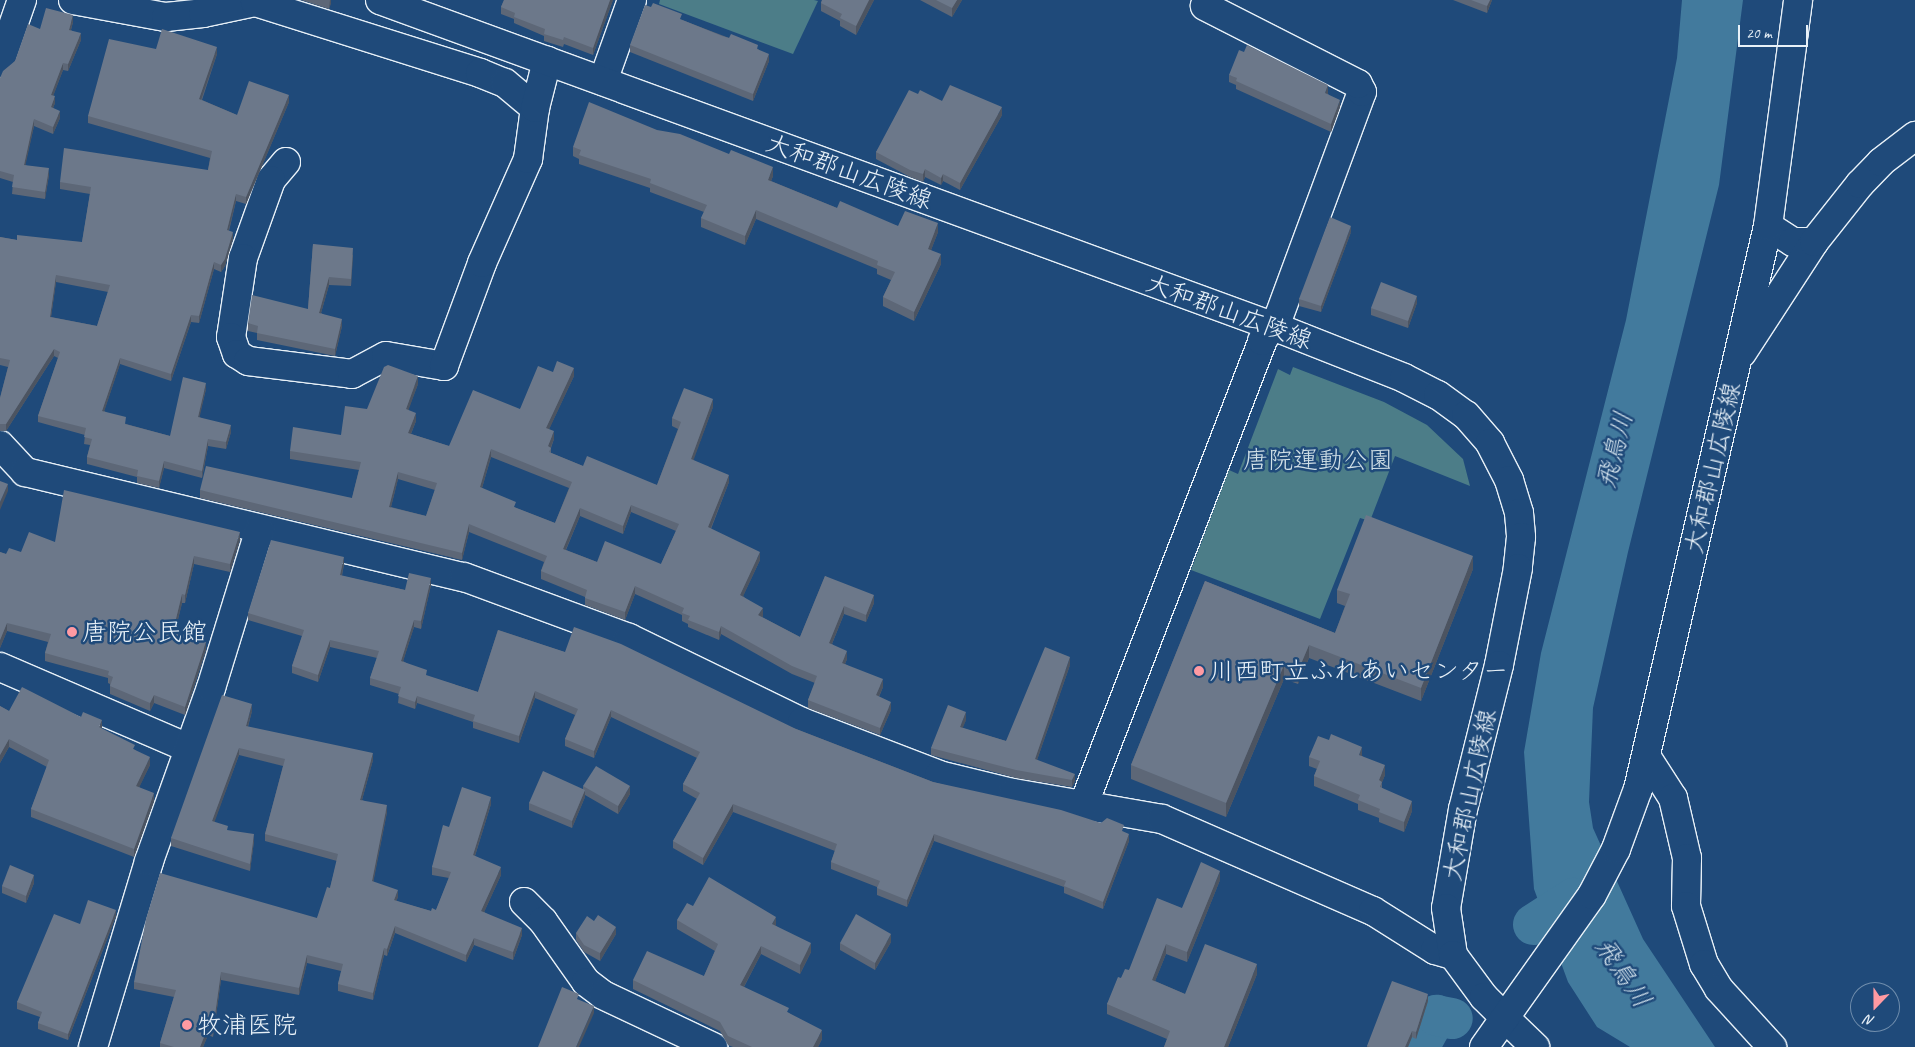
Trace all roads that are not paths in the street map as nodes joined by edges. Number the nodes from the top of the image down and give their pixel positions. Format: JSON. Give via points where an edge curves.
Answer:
{"nodes":[{"id":1,"x":22,"y":0,"type":"edge"},
{"id":2,"x":73,"y":0,"type":"edge"},
{"id":3,"x":380,"y":0,"type":"edge"},
{"id":4,"x":632,"y":0,"type":"edge"},
{"id":5,"x":1798,"y":0,"type":"edge"},
{"id":6,"x":256,"y":1,"type":"edge"},
{"id":7,"x":1205,"y":6,"type":"dead end"},
{"id":8,"x":548,"y":61,"type":"junction"},
{"id":9,"x":0,"y":63,"type":"edge"},
{"id":10,"x":603,"y":81,"type":"junction"},
{"id":11,"x":535,"y":108,"type":"junction"},
{"id":12,"x":1915,"y":136,"type":"edge"},
{"id":13,"x":286,"y":162,"type":"dead end"},
{"id":14,"x":1768,"y":226,"type":"junction"},
{"id":15,"x":1814,"y":242,"type":"junction"},
{"id":16,"x":1270,"y":327,"type":"junction"},
{"id":17,"x":1739,"y":359,"type":"junction"},
{"id":18,"x":0,"y":445,"type":"edge"},
{"id":19,"x":260,"y":529,"type":"junction"},
{"id":20,"x":0,"y":667,"type":"edge"},
{"id":21,"x":188,"y":748,"type":"junction"},
{"id":22,"x":1646,"y":756,"type":"junction"},
{"id":23,"x":1083,"y":806,"type":"junction"},
{"id":24,"x":524,"y":902,"type":"dead end"},
{"id":25,"x":1453,"y":955,"type":"junction"},
{"id":26,"x":1506,"y":1018,"type":"junction"},
{"id":27,"x":94,"y":1047,"type":"edge"},
{"id":28,"x":713,"y":1047,"type":"edge"},
{"id":29,"x":1484,"y":1047,"type":"edge"},
{"id":30,"x":1535,"y":1047,"type":"edge"},
{"id":31,"x":1772,"y":1047,"type":"edge"}],
"edges":[{"from":1,"to":9,"type":"street"},
{"from":2,"to":6,"type":"street","via":[[166,16],[203,13]]},
{"from":3,"to":8,"type":"street","name":"大和郡山広陵線"},
{"from":4,"to":10,"type":"street"},
{"from":5,"to":14,"type":"street","name":"大和郡山広陵線"},
{"from":6,"to":11,"type":"street","via":[[353,36],[480,73],[505,83]]},
{"from":7,"to":16,"type":"street","via":[[1358,84],[1362,92],[1279,316]]},
{"from":8,"to":10,"type":"street","name":"大和郡山広陵線"},
{"from":8,"to":11,"type":"street"},
{"from":10,"to":16,"type":"street","name":"大和郡山広陵線"},
{"from":11,"to":13,"type":"street","via":[[528,159],[482,263],[444,366],[386,356],[352,374],[248,360],[237,354],[231,337],[243,258],[271,180]]},
{"from":12,"to":15,"type":"street","via":[[1881,162],[1860,184]]},
{"from":14,"to":15,"type":"street","via":[[1793,242]]},
{"from":14,"to":17,"type":"street","name":"大和郡山広陵線"},
{"from":15,"to":17,"type":"street","via":[[1758,324]]},
{"from":16,"to":23,"type":"street"},
{"from":16,"to":25,"type":"street","name":"大和郡山広陵線","via":[[1394,374],[1438,395],[1466,416],[1490,442],[1512,488],[1520,529],[1518,568],[1499,665],[1463,809],[1447,898]]},
{"from":17,"to":22,"type":"street","name":"大和郡山広陵線"},
{"from":18,"to":19,"type":"street","via":[[25,472]]},
{"from":19,"to":21,"type":"street","via":[[211,688]]},
{"from":19,"to":23,"type":"street","via":[[464,577],[629,638],[802,722],[939,775]]},
{"from":20,"to":21,"type":"street"},
{"from":21,"to":27,"type":"street","via":[[149,861]]},
{"from":22,"to":26,"type":"street","name":"大和郡山広陵線","via":[[1638,789],[1616,849],[1592,895]]},
{"from":22,"to":31,"type":"street","via":[[1673,798],[1687,858],[1686,906],[1704,964],[1719,989]]},
{"from":23,"to":25,"type":"street","via":[[1162,819],[1372,911],[1435,950]]},
{"from":24,"to":28,"type":"street","via":[[543,921],[586,982],[603,995]]},
{"from":25,"to":26,"type":"street","via":[[1484,997]]},
{"from":26,"to":29,"type":"street","name":"大和郡山広陵線"},
{"from":26,"to":30,"type":"street"}]}
